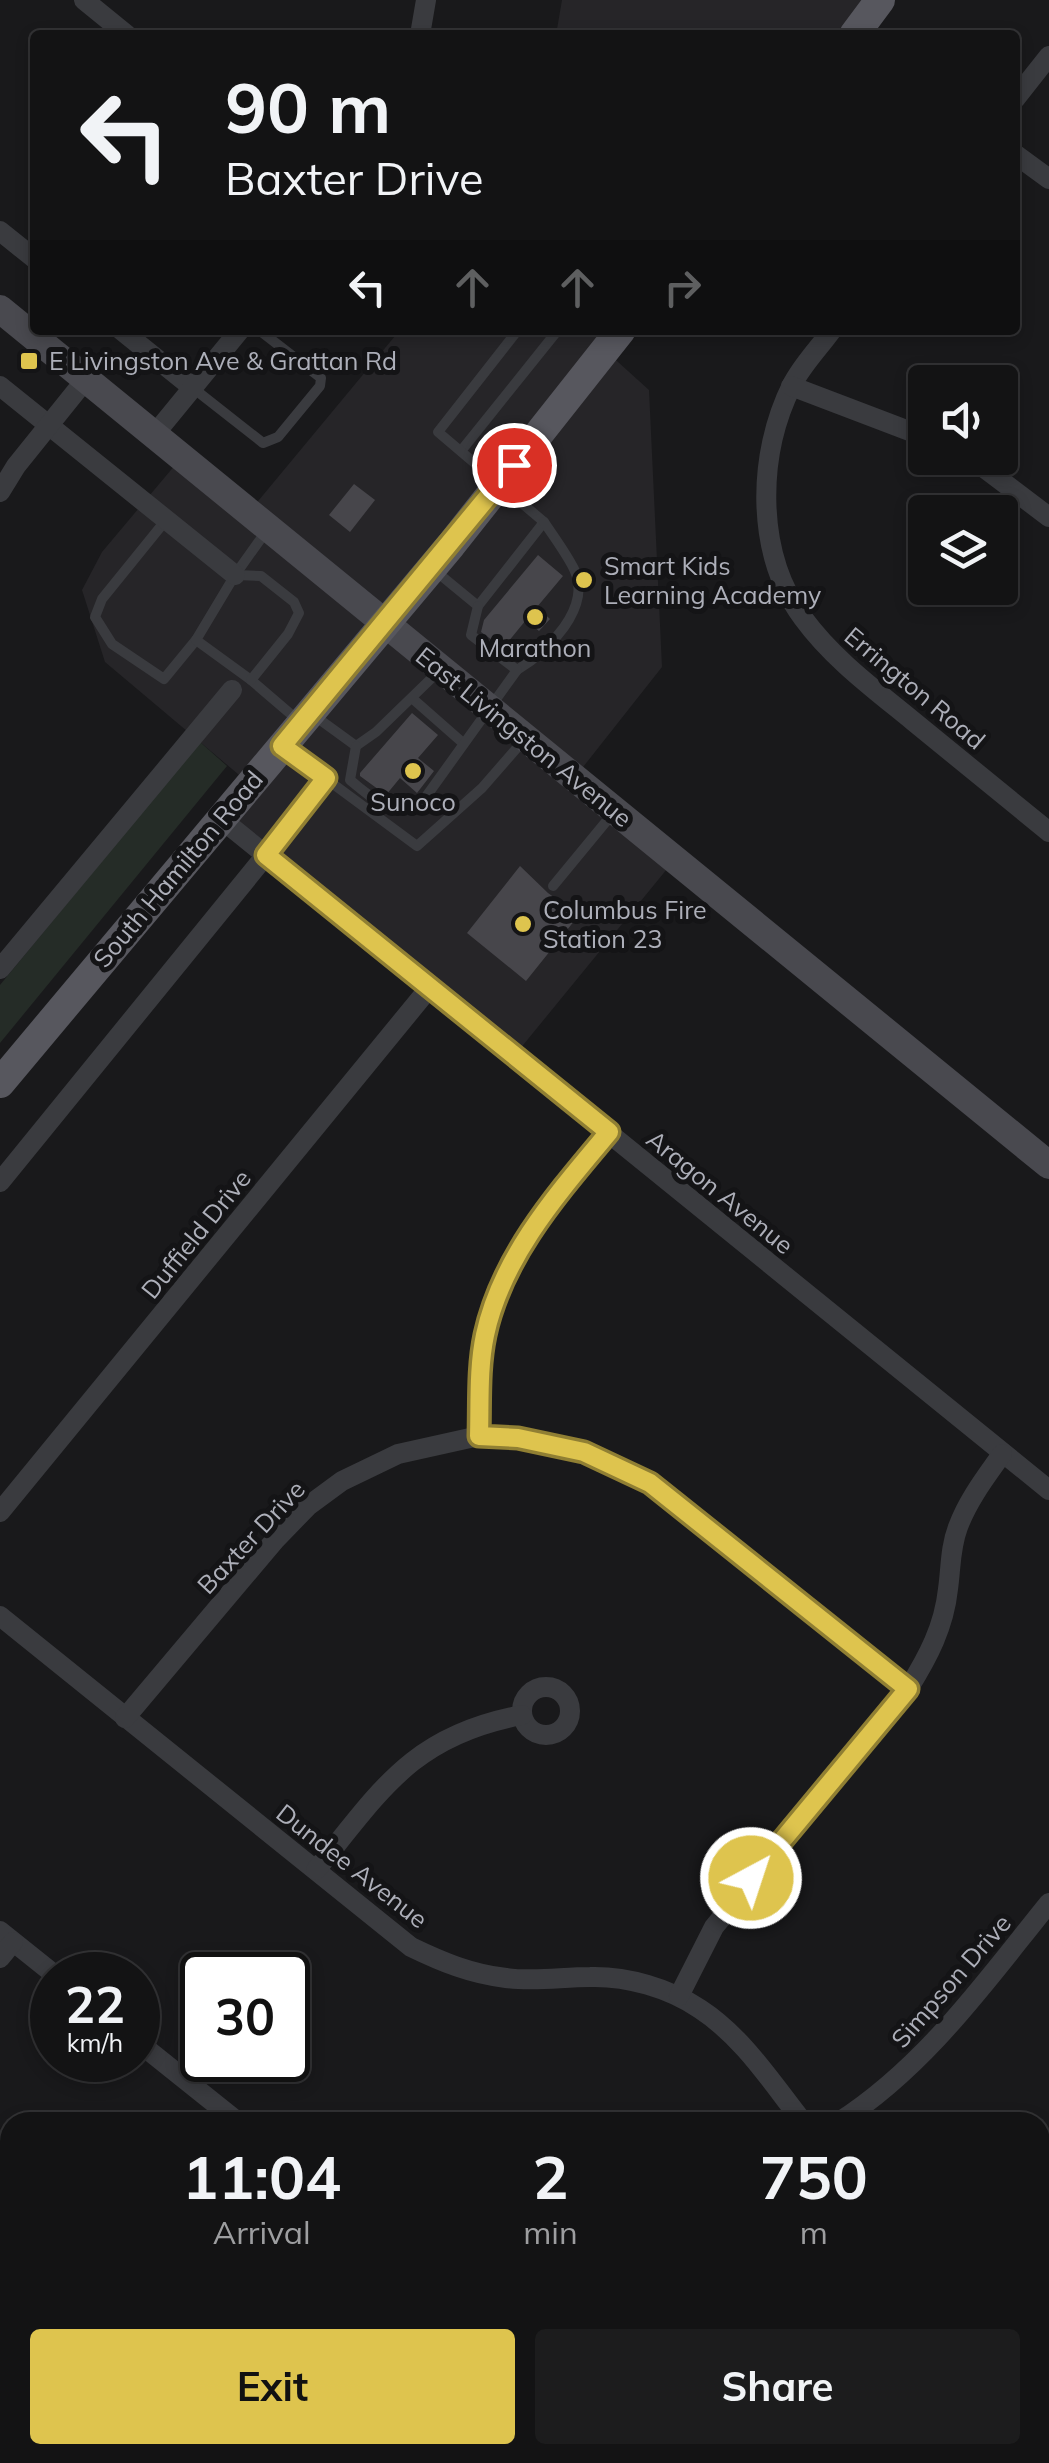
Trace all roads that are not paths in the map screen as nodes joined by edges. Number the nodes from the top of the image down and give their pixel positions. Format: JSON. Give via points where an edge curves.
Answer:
{"nodes":[{"id":1,"x":84,"y":0,"type":"edge"},
{"id":2,"x":426,"y":0,"type":"edge"},
{"id":3,"x":880,"y":0,"type":"edge"},
{"id":4,"x":120,"y":30,"type":"edge"},
{"id":5,"x":421,"y":30,"type":"edge"},
{"id":6,"x":861,"y":30,"type":"edge"},
{"id":7,"x":1049,"y":56,"type":"edge"},
{"id":8,"x":1020,"y":93,"type":"edge"},
{"id":9,"x":1020,"y":158,"type":"edge"},
{"id":10,"x":1049,"y":179,"type":"edge"},
{"id":11,"x":0,"y":231,"type":"edge"},
{"id":12,"x":30,"y":255,"type":"edge"},
{"id":13,"x":0,"y":309,"type":"edge"},
{"id":14,"x":30,"y":333,"type":"edge"},
{"id":15,"x":32,"y":335,"type":"edge"},
{"id":16,"x":127,"y":335,"type":"edge"},
{"id":17,"x":236,"y":335,"type":"edge"},
{"id":18,"x":266,"y":335,"type":"edge"},
{"id":19,"x":514,"y":335,"type":"edge"},
{"id":20,"x":554,"y":335,"type":"edge"},
{"id":21,"x":617,"y":335,"type":"edge"},
{"id":22,"x":828,"y":335,"type":"edge"},
{"id":23,"x":86,"y":379,"type":"junction"},
{"id":24,"x":0,"y":386,"type":"edge"},
{"id":25,"x":791,"y":386,"type":"junction"},
{"id":26,"x":193,"y":388,"type":"junction"},
{"id":27,"x":48,"y":426,"type":"junction"},
{"id":28,"x":908,"y":431,"type":"edge"},
{"id":29,"x":154,"y":435,"type":"junction"},
{"id":30,"x":461,"y":450,"type":"junction"},
{"id":31,"x":994,"y":475,"type":"edge"},
{"id":32,"x":500,"y":483,"type":"junction"},
{"id":33,"x":0,"y":492,"type":"edge"},
{"id":34,"x":1049,"y":516,"type":"edge"},
{"id":35,"x":166,"y":520,"type":"junction"},
{"id":36,"x":544,"y":522,"type":"junction"},
{"id":37,"x":268,"y":528,"type":"junction"},
{"id":38,"x":432,"y":568,"type":"junction"},
{"id":39,"x":235,"y":575,"type":"junction"},
{"id":40,"x":478,"y":606,"type":"junction"},
{"id":41,"x":384,"y":624,"type":"junction"},
{"id":42,"x":196,"y":640,"type":"junction"},
{"id":43,"x":441,"y":670,"type":"junction"},
{"id":44,"x":516,"y":670,"type":"junction"},
{"id":45,"x":242,"y":685,"type":"junction"},
{"id":46,"x":413,"y":699,"type":"junction"},
{"id":47,"x":488,"y":708,"type":"junction"},
{"id":48,"x":297,"y":727,"type":"junction"},
{"id":49,"x":525,"y":738,"type":"junction"},
{"id":50,"x":463,"y":744,"type":"junction"},
{"id":51,"x":356,"y":746,"type":"junction"},
{"id":52,"x":326,"y":778,"type":"junction"},
{"id":53,"x":615,"y":811,"type":"junction"},
{"id":54,"x":220,"y":818,"type":"junction"},
{"id":55,"x":1049,"y":832,"type":"edge"},
{"id":56,"x":266,"y":855,"type":"junction"},
{"id":57,"x":553,"y":886,"type":"dead end"},
{"id":58,"x":0,"y":969,"type":"edge"},
{"id":59,"x":430,"y":987,"type":"junction"},
{"id":60,"x":0,"y":1083,"type":"edge"},
{"id":61,"x":609,"y":1132,"type":"junction"},
{"id":62,"x":1049,"y":1165,"type":"edge"},
{"id":63,"x":0,"y":1182,"type":"edge"},
{"id":64,"x":479,"y":1436,"type":"junction"},
{"id":65,"x":1002,"y":1454,"type":"junction"},
{"id":66,"x":1049,"y":1490,"type":"edge"},
{"id":67,"x":0,"y":1512,"type":"edge"},
{"id":68,"x":0,"y":1616,"type":"edge"},
{"id":69,"x":908,"y":1689,"type":"junction"},
{"id":70,"x":522,"y":1715,"type":"dead end"},
{"id":71,"x":125,"y":1718,"type":"junction"},
{"id":72,"x":316,"y":1870,"type":"junction"},
{"id":73,"x":1049,"y":1903,"type":"edge"},
{"id":74,"x":4,"y":1944,"type":"edge"},
{"id":75,"x":30,"y":1960,"type":"edge"},
{"id":76,"x":679,"y":1996,"type":"junction"},
{"id":77,"x":160,"y":2060,"type":"edge"},
{"id":78,"x":226,"y":2112,"type":"edge"},
{"id":79,"x":795,"y":2112,"type":"edge"},
{"id":80,"x":852,"y":2112,"type":"edge"}],
"edges":[{"from":1,"to":4,"type":"street"},
{"from":2,"to":5,"type":"street"},
{"from":3,"to":6,"type":"main road"},
{"from":7,"to":8,"type":"street"},
{"from":9,"to":10,"type":"street"},
{"from":11,"to":12,"type":"street"},
{"from":13,"to":14,"type":"main road","name":"East Livingston Avenue"},
{"from":15,"to":23,"type":"main road","name":"East Livingston Avenue"},
{"from":16,"to":26,"type":"street"},
{"from":17,"to":26,"type":"street"},
{"from":18,"to":26,"type":"lane","via":[[322,378],[278,437],[262,443]]},
{"from":19,"to":30,"type":"lane","via":[[438,432]]},
{"from":20,"to":30,"type":"lane"},
{"from":21,"to":32,"type":"main road","name":"South Hamilton Road"},
{"from":22,"to":25,"type":"street","name":"Errington Road"},
{"from":23,"to":27,"type":"street"},
{"from":23,"to":29,"type":"main road","name":"East Livingston Avenue"},
{"from":24,"to":27,"type":"street"},
{"from":25,"to":28,"type":"street"},
{"from":25,"to":55,"type":"street","name":"Errington Road","via":[[768,464],[767,504],[771,546],[800,615],[851,670]]},
{"from":26,"to":29,"type":"street"},
{"from":27,"to":33,"type":"street"},
{"from":27,"to":35,"type":"street"},
{"from":29,"to":37,"type":"main road","name":"East Livingston Avenue"},
{"from":30,"to":32,"type":"lane"},
{"from":31,"to":34,"type":"street"},
{"from":32,"to":36,"type":"lane"},
{"from":32,"to":38,"type":"main road","name":"South Hamilton Road"},
{"from":35,"to":39,"type":"street"},
{"from":35,"to":42,"type":"lane","via":[[102,598],[95,617],[112,644],[164,679]]},
{"from":36,"to":40,"type":"lane"},
{"from":36,"to":44,"type":"lane","via":[[576,571],[579,594],[559,636]]},
{"from":37,"to":39,"type":"lane"},
{"from":37,"to":41,"type":"main road","name":"East Livingston Avenue"},
{"from":38,"to":40,"type":"lane"},
{"from":38,"to":41,"type":"main road","name":"South Hamilton Road"},
{"from":39,"to":42,"type":"lane"},
{"from":39,"to":45,"type":"lane","via":[[261,576],[299,613]]},
{"from":40,"to":44,"type":"lane","via":[[471,635]]},
{"from":41,"to":43,"type":"main road","name":"East Livingston Avenue"},
{"from":41,"to":48,"type":"main road","name":"South Hamilton Road"},
{"from":42,"to":45,"type":"lane"},
{"from":43,"to":46,"type":"lane"},
{"from":43,"to":47,"type":"main road","name":"East Livingston Avenue"},
{"from":44,"to":47,"type":"lane"},
{"from":45,"to":48,"type":"lane"},
{"from":45,"to":58,"type":"street"},
{"from":46,"to":50,"type":"lane"},
{"from":46,"to":51,"type":"lane"},
{"from":47,"to":49,"type":"main road","name":"East Livingston Avenue"},
{"from":47,"to":50,"type":"lane"},
{"from":48,"to":51,"type":"lane"},
{"from":48,"to":52,"type":"lane"},
{"from":48,"to":54,"type":"main road","name":"South Hamilton Road"},
{"from":49,"to":52,"type":"lane","via":[[417,846]]},
{"from":49,"to":53,"type":"main road","name":"East Livingston Avenue"},
{"from":50,"to":51,"type":"lane","via":[[420,804],[400,808],[381,805],[350,780]]},
{"from":52,"to":56,"type":"lane"},
{"from":53,"to":57,"type":"lane"},
{"from":53,"to":62,"type":"main road","name":"East Livingston Avenue"},
{"from":54,"to":56,"type":"street","name":"Aragon Avenue"},
{"from":54,"to":60,"type":"main road","name":"South Hamilton Road"},
{"from":56,"to":59,"type":"street","name":"Aragon Avenue"},
{"from":56,"to":63,"type":"street"},
{"from":59,"to":61,"type":"street","name":"Aragon Avenue"},
{"from":59,"to":67,"type":"street","name":"Duffield Drive"},
{"from":61,"to":64,"type":"street","via":[[539,1219],[496,1296],[484,1338]]},
{"from":61,"to":65,"type":"street","name":"Aragon Avenue"},
{"from":64,"to":69,"type":"street","name":"Baxter Drive","via":[[584,1452],[650,1483]]},
{"from":64,"to":71,"type":"street","name":"Baxter Drive","via":[[398,1454],[308,1506]]},
{"from":65,"to":66,"type":"street","name":"Aragon Avenue"},
{"from":65,"to":69,"type":"street","via":[[956,1530],[936,1641]]},
{"from":68,"to":71,"type":"street","name":"Dundee Avenue"},
{"from":69,"to":76,"type":"street","via":[[714,1927]]},
{"from":70,"to":72,"type":"street","via":[[492,1720],[422,1750],[395,1773]]},
{"from":71,"to":72,"type":"street","name":"Dundee Avenue"},
{"from":72,"to":76,"type":"street","name":"Dundee Avenue","via":[[412,1947],[443,1963],[510,1979],[594,1976]]},
{"from":73,"to":80,"type":"street","name":"Simpson Drive","via":[[938,2039]]},
{"from":74,"to":75,"type":"street"},
{"from":76,"to":79,"type":"street","name":"Dundee Avenue","via":[[741,2045]]},
{"from":77,"to":78,"type":"street"}]}
